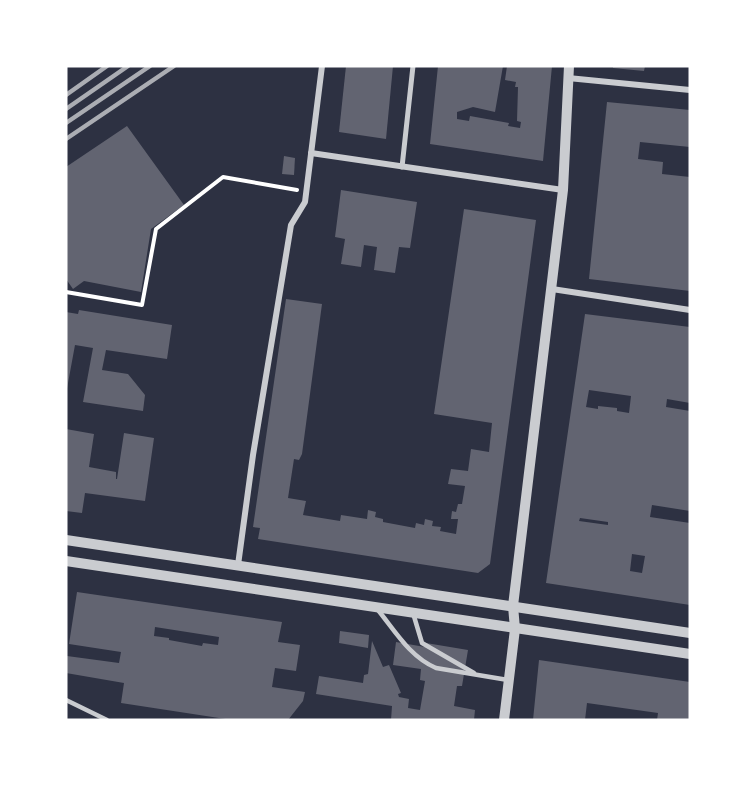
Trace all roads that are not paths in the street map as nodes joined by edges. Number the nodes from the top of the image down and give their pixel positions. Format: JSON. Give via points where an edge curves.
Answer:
{"nodes":[{"id":1,"x":322,"y":66,"type":"edge"},
{"id":2,"x":413,"y":66,"type":"edge"},
{"id":3,"x":569,"y":66,"type":"edge"},
{"id":4,"x":568,"y":78,"type":"junction"},
{"id":5,"x":690,"y":90,"type":"edge"},
{"id":6,"x":311,"y":153,"type":"junction"},
{"id":7,"x":402,"y":167,"type":"junction"},
{"id":8,"x":563,"y":190,"type":"junction"},
{"id":9,"x":552,"y":289,"type":"junction"},
{"id":10,"x":690,"y":310,"type":"edge"},
{"id":11,"x":66,"y":540,"type":"edge"},
{"id":12,"x":66,"y":561,"type":"edge"},
{"id":13,"x":238,"y":565,"type":"junction"},
{"id":14,"x":513,"y":606,"type":"junction"},
{"id":15,"x":376,"y":608,"type":"junction"},
{"id":16,"x":413,"y":613,"type":"junction"},
{"id":17,"x":515,"y":629,"type":"junction"},
{"id":18,"x":690,"y":633,"type":"edge"},
{"id":19,"x":690,"y":654,"type":"edge"},
{"id":20,"x":479,"y":675,"type":"junction"},
{"id":21,"x":508,"y":680,"type":"junction"},
{"id":22,"x":66,"y":700,"type":"edge"},
{"id":23,"x":107,"y":720,"type":"edge"},
{"id":24,"x":504,"y":720,"type":"edge"}],
"edges":[{"from":1,"to":6,"type":"street"},
{"from":2,"to":7,"type":"street"},
{"from":3,"to":4,"type":"street"},
{"from":4,"to":5,"type":"street"},
{"from":4,"to":8,"type":"street"},
{"from":6,"to":7,"type":"street"},
{"from":6,"to":13,"type":"street","via":[[305,202],[291,225]]},
{"from":7,"to":8,"type":"street"},
{"from":8,"to":9,"type":"street"},
{"from":9,"to":10,"type":"street"},
{"from":9,"to":14,"type":"street"},
{"from":11,"to":13,"type":"street"},
{"from":12,"to":15,"type":"street"},
{"from":13,"to":14,"type":"street"},
{"from":14,"to":17,"type":"street"},
{"from":14,"to":18,"type":"street"},
{"from":15,"to":16,"type":"street"},
{"from":15,"to":20,"type":"lane","via":[[416,657],[436,668]]},
{"from":16,"to":17,"type":"street"},
{"from":16,"to":20,"type":"lane","via":[[422,643]]},
{"from":17,"to":19,"type":"street"},
{"from":17,"to":21,"type":"street"},
{"from":20,"to":21,"type":"lane"},
{"from":21,"to":24,"type":"street"},
{"from":22,"to":23,"type":"lane"}]}
